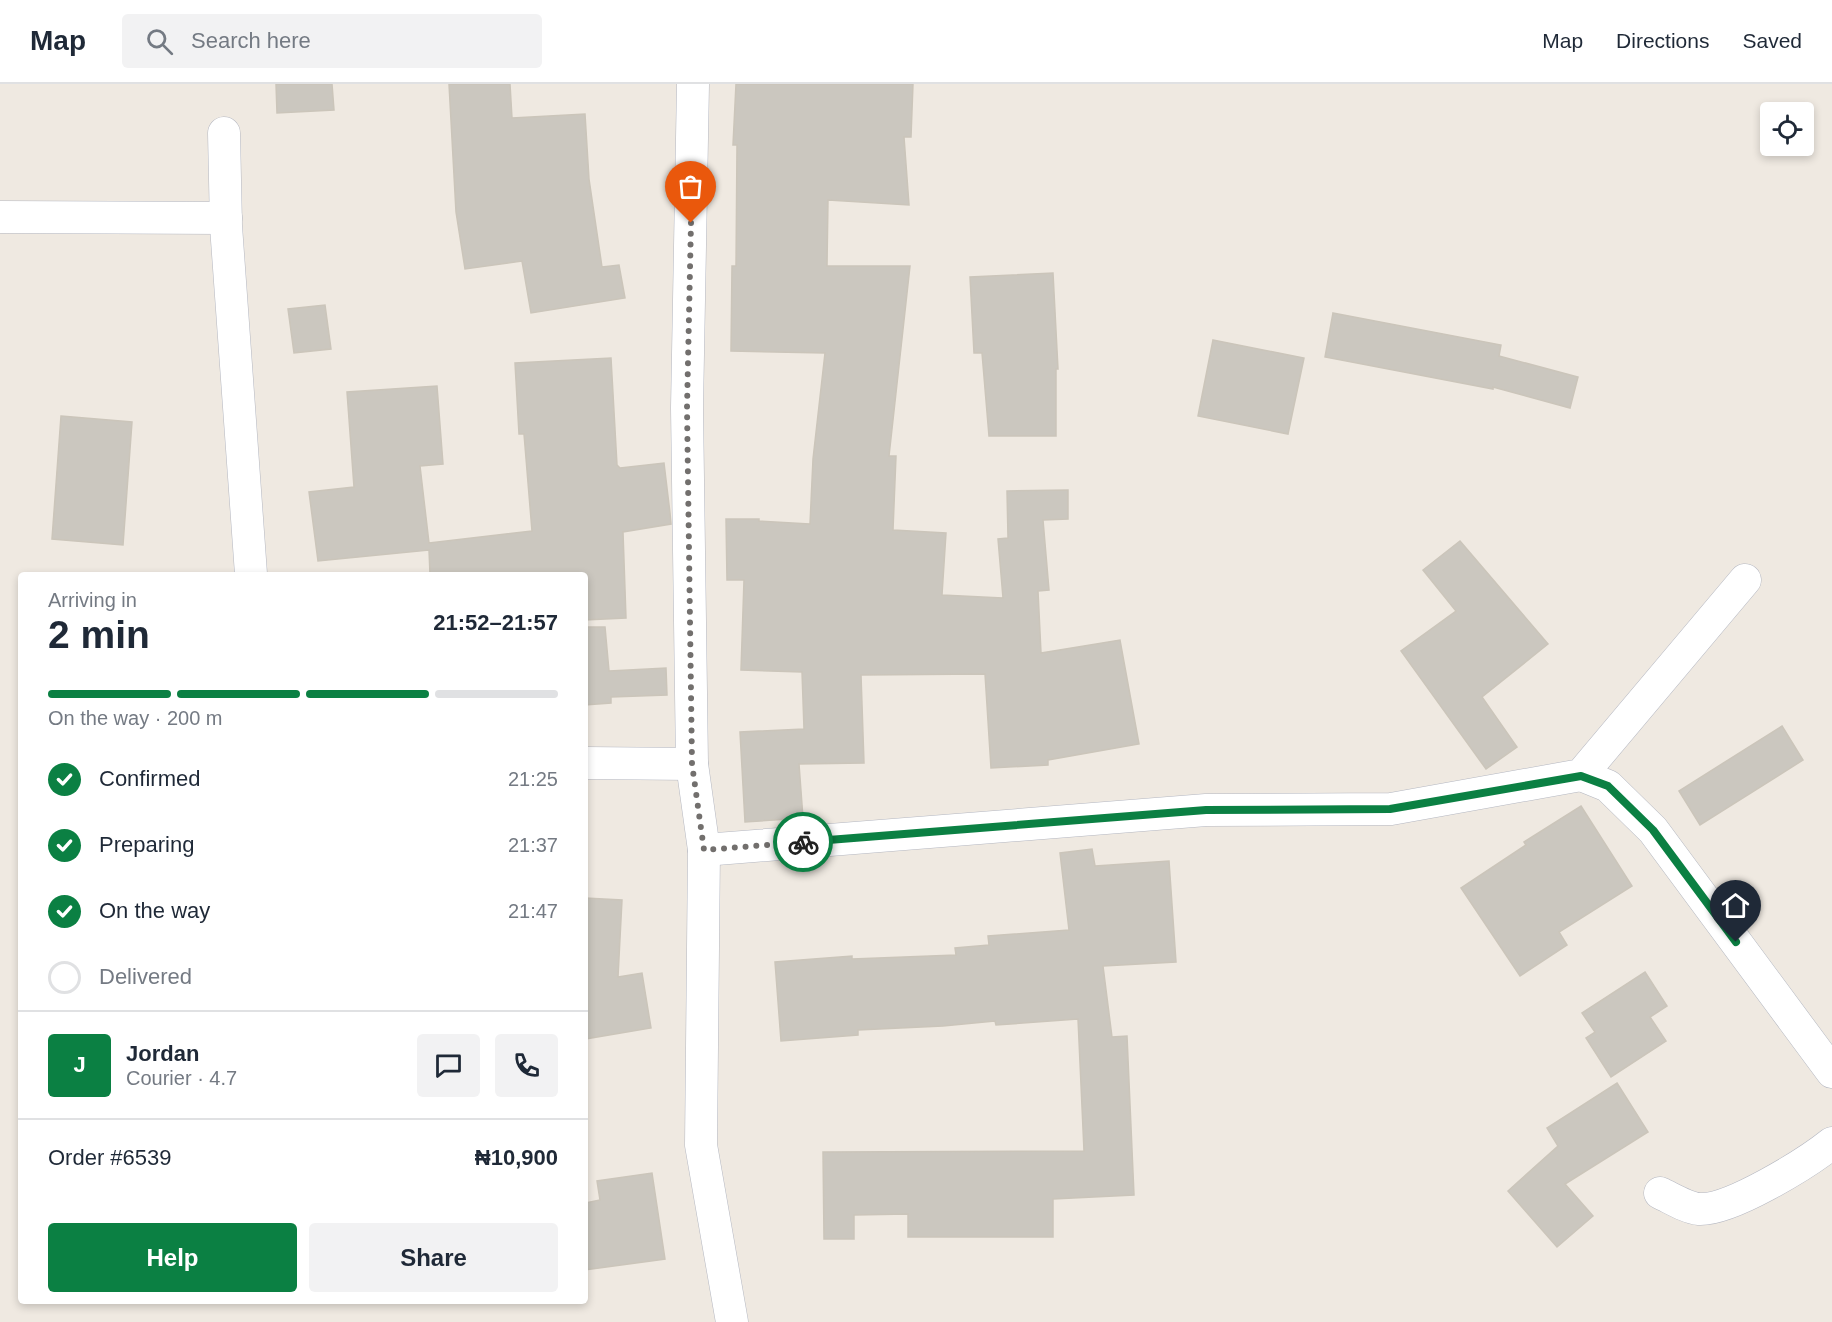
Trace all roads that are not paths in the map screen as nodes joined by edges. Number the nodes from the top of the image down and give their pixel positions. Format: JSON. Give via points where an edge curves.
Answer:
{"nodes":[{"id":1,"x":693,"y":84,"type":"edge"},
{"id":2,"x":224,"y":133,"type":"dead end"},
{"id":3,"x":0,"y":217,"type":"edge"},
{"id":4,"x":226,"y":218,"type":"junction"},
{"id":5,"x":251,"y":572,"type":"edge"},
{"id":6,"x":1745,"y":579,"type":"dead end"},
{"id":7,"x":588,"y":763,"type":"edge"},
{"id":8,"x":692,"y":764,"type":"junction"},
{"id":9,"x":1581,"y":776,"type":"junction"},
{"id":10,"x":704,"y":850,"type":"junction"},
{"id":11,"x":1832,"y":1072,"type":"edge"},
{"id":12,"x":1832,"y":1143,"type":"edge"},
{"id":13,"x":1660,"y":1193,"type":"dead end"},
{"id":14,"x":732,"y":1322,"type":"edge"}],
"edges":[{"from":1,"to":8,"type":"street","via":[[687,408]]},
{"from":2,"to":4,"type":"street"},
{"from":3,"to":4,"type":"street"},
{"from":4,"to":5,"type":"street"},
{"from":6,"to":9,"type":"street"},
{"from":7,"to":8,"type":"street"},
{"from":8,"to":10,"type":"street"},
{"from":9,"to":10,"type":"street","via":[[1390,809],[1206,810]]},
{"from":9,"to":11,"type":"street","via":[[1608,786],[1653,830]]},
{"from":10,"to":14,"type":"street","via":[[701,1145]]},
{"from":12,"to":13,"type":"street","via":[[1726,1204],[1698,1209]]}]}
